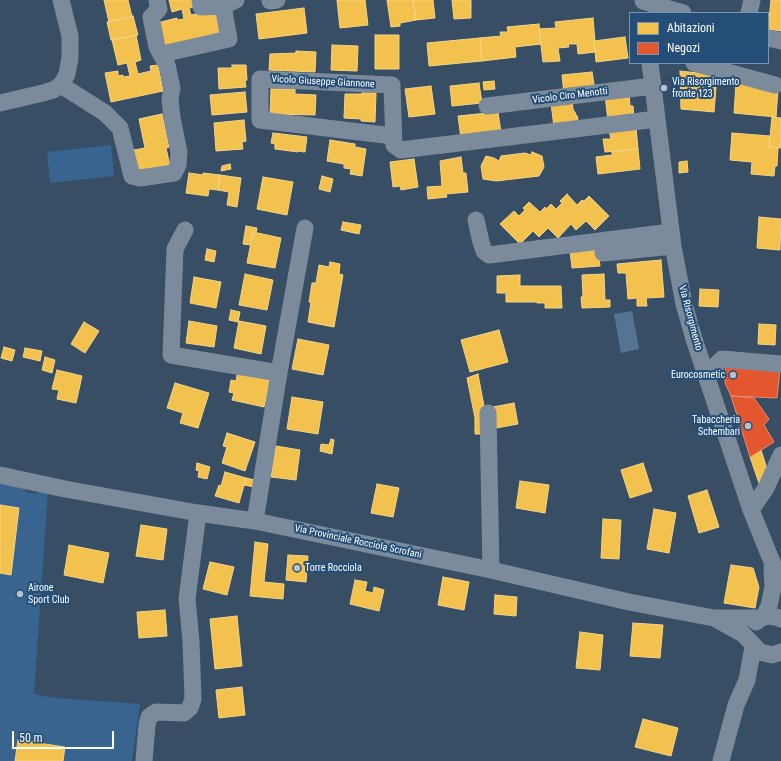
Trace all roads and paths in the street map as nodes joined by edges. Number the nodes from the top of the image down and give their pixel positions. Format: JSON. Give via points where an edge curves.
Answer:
{"nodes":[{"id":1,"x":61,"y":0,"type":"edge"},
{"id":2,"x":157,"y":0,"type":"edge"},
{"id":3,"x":200,"y":0,"type":"edge"},
{"id":4,"x":752,"y":0,"type":"edge"},
{"id":5,"x":229,"y":3,"type":"edge"},
{"id":6,"x":643,"y":5,"type":"edge"},
{"id":7,"x":678,"y":12,"type":"edge"},
{"id":8,"x":749,"y":12,"type":"edge"},
{"id":9,"x":769,"y":38,"type":"edge"},
{"id":10,"x":781,"y":41,"type":"edge"},
{"id":11,"x":162,"y":54,"type":"junction"},
{"id":12,"x":698,"y":64,"type":"edge"},
{"id":13,"x":655,"y":65,"type":"edge"},
{"id":14,"x":62,"y":85,"type":"junction"},
{"id":15,"x":775,"y":85,"type":"dead end"},
{"id":16,"x":653,"y":86,"type":"junction"},
{"id":17,"x":0,"y":102,"type":"edge"},
{"id":18,"x":487,"y":106,"type":"dead end"},
{"id":19,"x":657,"y":119,"type":"junction"},
{"id":20,"x":393,"y":136,"type":"junction"},
{"id":21,"x":476,"y":220,"type":"dead end"},
{"id":22,"x":305,"y":228,"type":"dead end"},
{"id":23,"x":185,"y":230,"type":"dead end"},
{"id":24,"x":672,"y":239,"type":"junction"},
{"id":25,"x":603,"y":253,"type":"dead end"},
{"id":26,"x":781,"y":364,"type":"edge"},
{"id":27,"x":279,"y":372,"type":"junction"},
{"id":28,"x":706,"y":375,"type":"junction"},
{"id":29,"x":488,"y":413,"type":"dead end"},
{"id":30,"x":781,"y":455,"type":"edge"},
{"id":31,"x":0,"y":475,"type":"edge"},
{"id":32,"x":751,"y":510,"type":"junction"},
{"id":33,"x":198,"y":513,"type":"junction"},
{"id":34,"x":255,"y":521,"type":"junction"},
{"id":35,"x":772,"y":563,"type":"junction"},
{"id":36,"x":491,"y":570,"type":"junction"},
{"id":37,"x":781,"y":582,"type":"edge"},
{"id":38,"x":763,"y":617,"type":"junction"},
{"id":39,"x":714,"y":618,"type":"junction"},
{"id":40,"x":781,"y":619,"type":"edge"},
{"id":41,"x":753,"y":645,"type":"junction"},
{"id":42,"x":777,"y":655,"type":"edge"},
{"id":43,"x":747,"y":680,"type":"junction"},
{"id":44,"x":144,"y":761,"type":"edge"},
{"id":45,"x":721,"y":761,"type":"edge"}],
"edges":[{"from":1,"to":14,"type":"street","via":[[70,36],[70,58]]},
{"from":2,"to":11,"type":"street","via":[[159,9],[151,18],[157,47]]},
{"from":3,"to":5,"type":"street","via":[[201,7]]},
{"from":4,"to":8,"type":"street"},
{"from":5,"to":11,"type":"street","via":[[229,38]]},
{"from":6,"to":7,"type":"street"},
{"from":9,"to":10,"type":"street"},
{"from":11,"to":14,"type":"street","via":[[172,88],[171,112],[179,152],[178,165],[174,173],[140,178],[132,176],[120,128],[105,113]]},
{"from":12,"to":15,"type":"street"},
{"from":13,"to":16,"type":"street","name":"Via Risorgimento"},
{"from":14,"to":17,"type":"street","via":[[43,94]]},
{"from":16,"to":18,"type":"street","name":"Vicolo Ciro Menotti"},
{"from":16,"to":19,"type":"street","name":"Via Risorgimento"},
{"from":19,"to":20,"type":"street","via":[[401,150],[394,145]]},
{"from":19,"to":24,"type":"street","name":"Via Risorgimento"},
{"from":20,"to":20,"type":"street","name":"Vicolo Giuseppe Giannone","via":[[392,85],[260,79],[260,120]]},
{"from":21,"to":24,"type":"street","via":[[480,242],[489,255]]},
{"from":22,"to":27,"type":"street"},
{"from":23,"to":27,"type":"street","via":[[174,249],[171,355]]},
{"from":24,"to":25,"type":"street"},
{"from":24,"to":28,"type":"street","name":"Via Risorgimento","via":[[684,304]]},
{"from":26,"to":28,"type":"street","via":[[722,359]]},
{"from":27,"to":34,"type":"street"},
{"from":28,"to":32,"type":"street","name":"Via Risorgimento"},
{"from":29,"to":36,"type":"street"},
{"from":30,"to":32,"type":"street","via":[[766,488]]},
{"from":31,"to":33,"type":"street","name":"Via Provinciale Rocciola Scrofani"},
{"from":32,"to":35,"type":"street","name":"Via Risorgimento"},
{"from":33,"to":34,"type":"street","name":"Via Provinciale Rocciola Scrofani"},
{"from":33,"to":44,"type":"street","via":[[188,599],[193,699],[190,708],[184,713],[156,712],[149,717],[146,725]]},
{"from":34,"to":36,"type":"street","name":"Via Provinciale Rocciola Scrofani"},
{"from":35,"to":37,"type":"street","name":"Via Risorgimento"},
{"from":35,"to":38,"type":"street","via":[[773,587],[769,606]]},
{"from":36,"to":39,"type":"street","name":"Via Provinciale Rocciola Scrofani","via":[[629,602]]},
{"from":38,"to":39,"type":"street"},
{"from":38,"to":40,"type":"street"},
{"from":38,"to":41,"type":"street","via":[[751,629],[750,639]]},
{"from":39,"to":41,"type":"street","via":[[743,634]]},
{"from":41,"to":42,"type":"street","via":[[764,654]]},
{"from":41,"to":43,"type":"street"},
{"from":42,"to":43,"type":"street","via":[[762,664]]},
{"from":43,"to":45,"type":"street","via":[[736,704]]}]}
